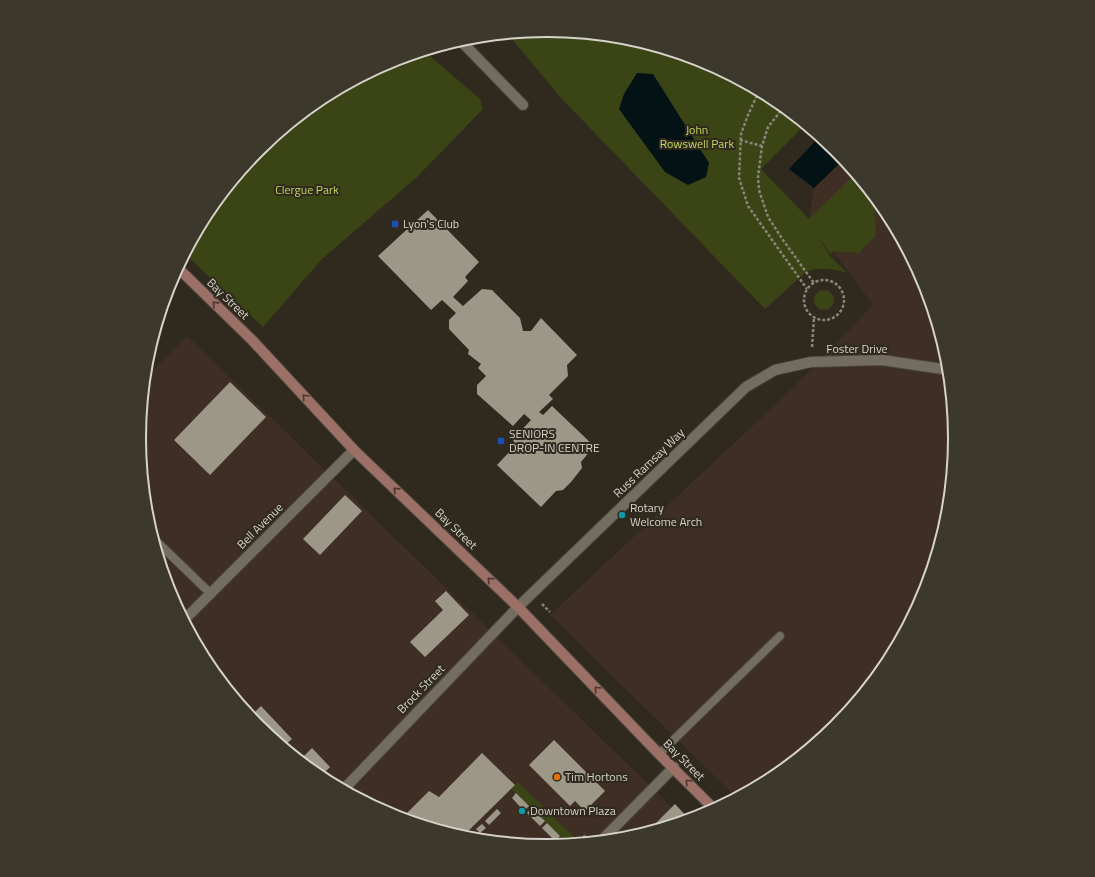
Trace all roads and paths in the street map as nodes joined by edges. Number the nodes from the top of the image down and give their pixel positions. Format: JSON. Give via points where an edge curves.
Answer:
{"nodes":[{"id":1,"x":466,"y":46,"type":"edge"},
{"id":2,"x":757,"y":96,"type":"edge"},
{"id":3,"x":523,"y":105,"type":"dead end"},
{"id":4,"x":780,"y":112,"type":"edge"},
{"id":5,"x":740,"y":140,"type":"junction"},
{"id":6,"x":762,"y":146,"type":"junction"},
{"id":7,"x":182,"y":272,"type":"edge"},
{"id":8,"x":814,"y":283,"type":"junction"},
{"id":9,"x":807,"y":289,"type":"junction"},
{"id":10,"x":814,"y":318,"type":"junction"},
{"id":11,"x":811,"y":362,"type":"junction"},
{"id":12,"x":943,"y":369,"type":"edge"},
{"id":13,"x":354,"y":450,"type":"junction"},
{"id":14,"x":161,"y":546,"type":"edge"},
{"id":15,"x":211,"y":594,"type":"junction"},
{"id":16,"x":518,"y":607,"type":"junction"},
{"id":17,"x":187,"y":617,"type":"edge"},
{"id":18,"x":780,"y":636,"type":"dead end"},
{"id":19,"x":659,"y":754,"type":"junction"},
{"id":20,"x":674,"y":767,"type":"junction"},
{"id":21,"x":347,"y":786,"type":"edge"},
{"id":22,"x":711,"y":805,"type":"edge"},
{"id":23,"x":585,"y":833,"type":"dead end"},
{"id":24,"x":606,"y":836,"type":"edge"},
{"id":25,"x":584,"y":838,"type":"edge"}],
"edges":[{"from":1,"to":3,"type":"street"},
{"from":2,"to":5,"type":"path"},
{"from":4,"to":6,"type":"path","via":[[768,127]]},
{"from":5,"to":6,"type":"path"},
{"from":5,"to":9,"type":"path","via":[[739,178],[748,206]]},
{"from":6,"to":8,"type":"path","via":[[759,190],[768,218]]},
{"from":13,"to":7,"type":"main road","name":"Bay Street","one_way":true,"via":[[252,340]]},
{"from":8,"to":9,"type":"path"},
{"from":8,"to":10,"type":"path","via":[[820,280],[836,284],[844,299],[838,314],[831,319]]},
{"from":9,"to":10,"type":"path","via":[[804,305]]},
{"from":10,"to":11,"type":"path"},
{"from":11,"to":12,"type":"street","name":"Foster Drive","via":[[882,360]]},
{"from":11,"to":16,"type":"street","name":"Russ Ramsay Way","via":[[775,370],[746,387]]},
{"from":13,"to":15,"type":"street","name":"Bell Avenue"},
{"from":16,"to":13,"type":"main road","name":"Bay Street","one_way":true},
{"from":14,"to":15,"type":"lane"},
{"from":15,"to":17,"type":"street","name":"Bell Avenue"},
{"from":19,"to":16,"type":"main road","name":"Bay Street","one_way":true},
{"from":16,"to":21,"type":"street","name":"Brock Street"},
{"from":18,"to":19,"type":"lane"},
{"from":19,"to":20,"type":"main road","name":"Bay Street"},
{"from":22,"to":20,"type":"main road","name":"Bay Street","one_way":true},
{"from":20,"to":24,"type":"street"},
{"from":23,"to":25,"type":"path"}]}
